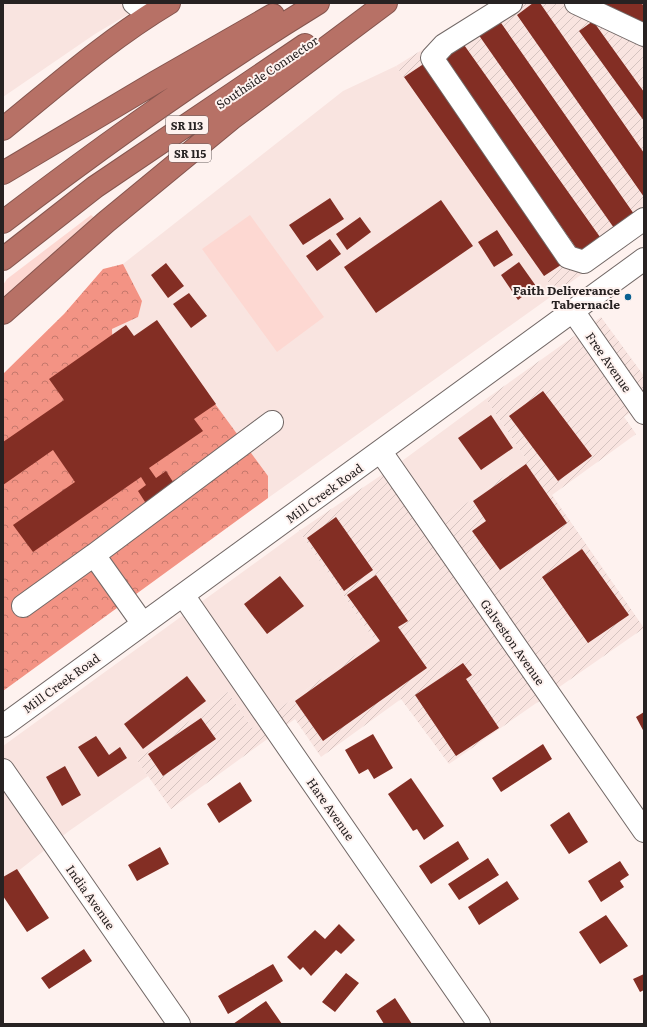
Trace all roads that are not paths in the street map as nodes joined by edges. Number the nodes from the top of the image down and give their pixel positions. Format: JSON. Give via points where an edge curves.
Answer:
{"nodes":[{"id":1,"x":169,"y":3,"type":"edge"},
{"id":2,"x":295,"y":3,"type":"edge"},
{"id":3,"x":318,"y":3,"type":"edge"},
{"id":4,"x":379,"y":3,"type":"edge"},
{"id":5,"x":386,"y":3,"type":"edge"},
{"id":6,"x":511,"y":3,"type":"edge"},
{"id":7,"x":576,"y":3,"type":"edge"},
{"id":8,"x":141,"y":9,"type":"edge"},
{"id":9,"x":644,"y":35,"type":"edge"},
{"id":10,"x":3,"y":129,"type":"edge"},
{"id":11,"x":3,"y":173,"type":"edge"},
{"id":12,"x":644,"y":219,"type":"edge"},
{"id":13,"x":3,"y":222,"type":"edge"},
{"id":14,"x":3,"y":259,"type":"edge"},
{"id":15,"x":644,"y":260,"type":"edge"},
{"id":16,"x":573,"y":311,"type":"junction"},
{"id":17,"x":3,"y":313,"type":"edge"},
{"id":18,"x":644,"y":413,"type":"edge"},
{"id":19,"x":272,"y":422,"type":"dead end"},
{"id":20,"x":381,"y":452,"type":"junction"},
{"id":21,"x":94,"y":555,"type":"junction"},
{"id":22,"x":183,"y":595,"type":"junction"},
{"id":23,"x":22,"y":606,"type":"dead end"},
{"id":24,"x":143,"y":624,"type":"junction"},
{"id":25,"x":3,"y":726,"type":"edge"},
{"id":26,"x":3,"y":770,"type":"edge"},
{"id":27,"x":644,"y":831,"type":"edge"},
{"id":28,"x":180,"y":1024,"type":"edge"},
{"id":29,"x":479,"y":1024,"type":"edge"}],
"edges":[{"from":1,"to":8,"type":"highway"},
{"from":2,"to":11,"type":"highway"},
{"from":3,"to":13,"type":"highway","number":"SR 113","via":[[209,74],[74,168]]},
{"from":4,"to":14,"type":"highway","name":"Southside Connector","number":"SR 113","via":[[308,43],[95,187]]},
{"from":5,"to":17,"type":"highway","number":"SR 115","via":[[231,119],[106,222]]},
{"from":6,"to":12,"type":"street","via":[[444,45],[432,58],[568,257],[584,262]]},
{"from":7,"to":9,"type":"street"},
{"from":8,"to":10,"type":"highway","via":[[84,62]]},
{"from":15,"to":16,"type":"street","name":"Mill Creek Road"},
{"from":16,"to":18,"type":"street","name":"Free Avenue"},
{"from":16,"to":20,"type":"street","name":"Mill Creek Road"},
{"from":19,"to":21,"type":"street"},
{"from":20,"to":22,"type":"street","name":"Mill Creek Road"},
{"from":20,"to":27,"type":"street","name":"Galveston Avenue"},
{"from":21,"to":23,"type":"street"},
{"from":21,"to":24,"type":"street"},
{"from":22,"to":24,"type":"street","name":"Mill Creek Road"},
{"from":22,"to":29,"type":"street","name":"Hare Avenue"},
{"from":24,"to":25,"type":"street","name":"Mill Creek Road"},
{"from":26,"to":28,"type":"street","name":"India Avenue"}]}
